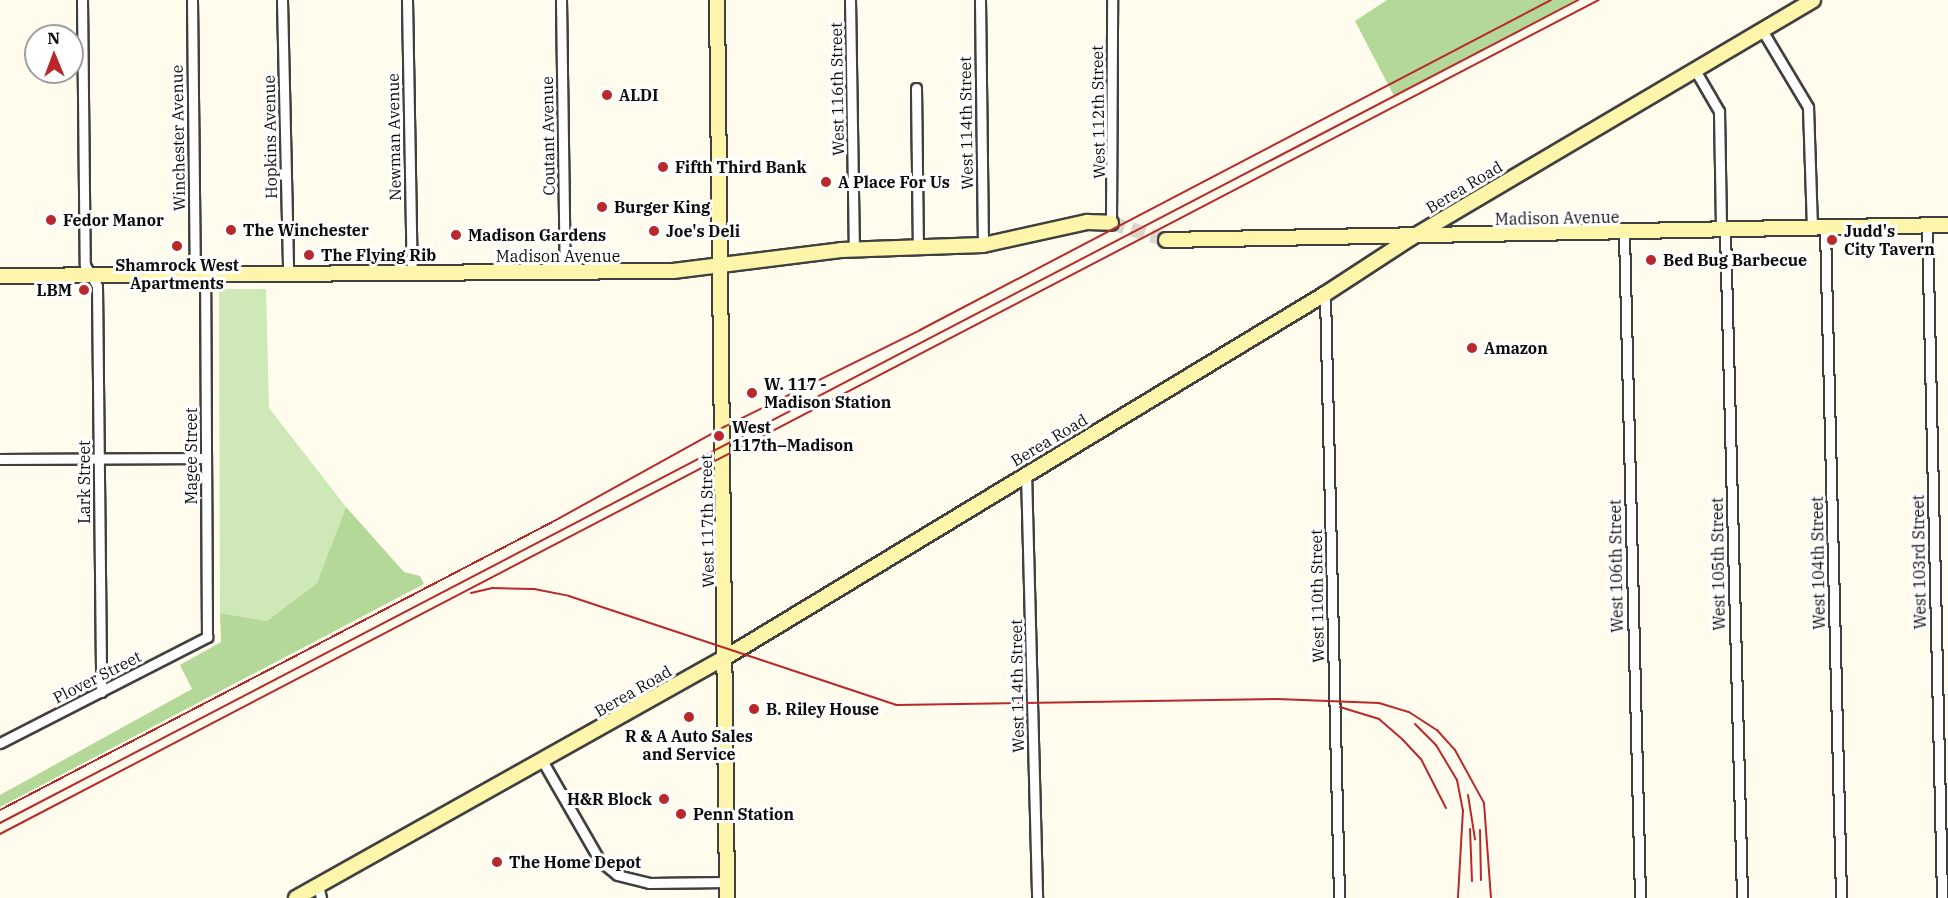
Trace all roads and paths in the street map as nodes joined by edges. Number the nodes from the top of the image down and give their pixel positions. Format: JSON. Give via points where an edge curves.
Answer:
{"nodes":[{"id":1,"x":81,"y":0,"type":"edge"},
{"id":2,"x":192,"y":0,"type":"edge"},
{"id":3,"x":282,"y":0,"type":"edge"},
{"id":4,"x":407,"y":0,"type":"edge"},
{"id":5,"x":561,"y":0,"type":"edge"},
{"id":6,"x":717,"y":0,"type":"edge"},
{"id":7,"x":850,"y":0,"type":"edge"},
{"id":8,"x":980,"y":0,"type":"edge"},
{"id":9,"x":1112,"y":0,"type":"edge"},
{"id":10,"x":1813,"y":0,"type":"edge"},
{"id":11,"x":1762,"y":30,"type":"junction"},
{"id":12,"x":1695,"y":70,"type":"junction"},
{"id":13,"x":916,"y":88,"type":"dead end"},
{"id":14,"x":1111,"y":223,"type":"joint"},
{"id":15,"x":1927,"y":225,"type":"junction"},
{"id":16,"x":1948,"y":225,"type":"edge"},
{"id":17,"x":1818,"y":228,"type":"junction"},
{"id":18,"x":1723,"y":230,"type":"junction"},
{"id":19,"x":1624,"y":233,"type":"junction"},
{"id":20,"x":1411,"y":238,"type":"junction"},
{"id":21,"x":1166,"y":240,"type":"tunnel mouth"},
{"id":22,"x":983,"y":245,"type":"junction"},
{"id":23,"x":918,"y":247,"type":"junction"},
{"id":24,"x":854,"y":249,"type":"junction"},
{"id":25,"x":720,"y":264,"type":"junction"},
{"id":26,"x":564,"y":272,"type":"junction"},
{"id":27,"x":288,"y":273,"type":"junction"},
{"id":28,"x":412,"y":273,"type":"junction"},
{"id":29,"x":90,"y":275,"type":"junction"},
{"id":30,"x":200,"y":275,"type":"junction"},
{"id":31,"x":0,"y":276,"type":"edge"},
{"id":32,"x":1325,"y":294,"type":"junction"},
{"id":33,"x":206,"y":458,"type":"junction"},
{"id":34,"x":0,"y":459,"type":"edge"},
{"id":35,"x":99,"y":459,"type":"junction"},
{"id":36,"x":1026,"y":472,"type":"junction"},
{"id":37,"x":207,"y":637,"type":"joint"},
{"id":38,"x":726,"y":657,"type":"junction"},
{"id":39,"x":101,"y":692,"type":"junction"},
{"id":40,"x":0,"y":743,"type":"edge"},
{"id":41,"x":543,"y":762,"type":"junction"},
{"id":42,"x":727,"y":882,"type":"junction"},
{"id":43,"x":320,"y":892,"type":"edge"},
{"id":44,"x":296,"y":898,"type":"edge"},
{"id":45,"x":727,"y":898,"type":"edge"},
{"id":46,"x":1037,"y":898,"type":"edge"},
{"id":47,"x":1339,"y":898,"type":"edge"},
{"id":48,"x":1640,"y":898,"type":"edge"},
{"id":49,"x":1742,"y":898,"type":"edge"},
{"id":50,"x":1841,"y":898,"type":"edge"},
{"id":51,"x":1942,"y":898,"type":"edge"}],
"edges":[{"from":1,"to":29,"type":"street","name":"Lark Street","via":[[85,265]]},
{"from":2,"to":30,"type":"street","name":"Winchester Avenue"},
{"from":3,"to":27,"type":"street","name":"Hopkins Avenue"},
{"from":4,"to":28,"type":"street","name":"Newman Avenue"},
{"from":5,"to":26,"type":"street","name":"Coutant Avenue"},
{"from":6,"to":25,"type":"main road","name":"West 117th Street"},
{"from":7,"to":24,"type":"street","name":"West 116th Street"},
{"from":8,"to":22,"type":"street","name":"West 114th Street"},
{"from":9,"to":14,"type":"street","name":"West 112th Street"},
{"from":10,"to":11,"type":"main road","name":"Berea Road"},
{"from":11,"to":12,"type":"main road","name":"Berea Road"},
{"from":11,"to":17,"type":"street","name":"West 104th Street","via":[[1808,107]]},
{"from":12,"to":18,"type":"street","name":"West 105th Street","via":[[1719,111]]},
{"from":12,"to":20,"type":"main road","name":"Berea Road"},
{"from":13,"to":23,"type":"street"},
{"from":14,"to":22,"type":"main road","name":"Madison Avenue","via":[[1087,222]]},
{"from":15,"to":16,"type":"main road","name":"Madison Avenue"},
{"from":15,"to":17,"type":"main road","name":"Madison Avenue"},
{"from":15,"to":51,"type":"street","name":"West 103rd Street"},
{"from":17,"to":18,"type":"main road","name":"Madison Avenue"},
{"from":17,"to":50,"type":"street","name":"West 104th Street"},
{"from":18,"to":19,"type":"main road","name":"Madison Avenue"},
{"from":18,"to":49,"type":"street","name":"West 105th Street"},
{"from":19,"to":20,"type":"main road","name":"Madison Avenue"},
{"from":19,"to":48,"type":"street","name":"West 106th Street"},
{"from":20,"to":21,"type":"main road","name":"Madison Avenue"},
{"from":20,"to":32,"type":"main road","name":"Berea Road"},
{"from":22,"to":23,"type":"main road","name":"Madison Avenue"},
{"from":23,"to":24,"type":"main road","name":"Madison Avenue"},
{"from":24,"to":25,"type":"main road","name":"Madison Avenue"},
{"from":25,"to":26,"type":"main road","name":"Madison Avenue","via":[[673,271]]},
{"from":25,"to":38,"type":"main road","name":"West 117th Street"},
{"from":26,"to":28,"type":"main road","name":"Madison Avenue"},
{"from":27,"to":28,"type":"main road","name":"Madison Avenue"},
{"from":27,"to":30,"type":"main road","name":"Madison Avenue"},
{"from":29,"to":30,"type":"main road","name":"Madison Avenue"},
{"from":29,"to":31,"type":"main road","name":"Madison Avenue"},
{"from":29,"to":35,"type":"street","name":"Lark Street","via":[[97,286]]},
{"from":30,"to":33,"type":"street","name":"Magee Street"},
{"from":32,"to":36,"type":"main road","name":"Berea Road"},
{"from":32,"to":47,"type":"street","name":"West 110th Street"},
{"from":33,"to":35,"type":"street"},
{"from":33,"to":37,"type":"street","name":"Magee Street"},
{"from":34,"to":35,"type":"street"},
{"from":35,"to":39,"type":"street","name":"Lark Street"},
{"from":36,"to":38,"type":"main road","name":"Berea Road"},
{"from":36,"to":46,"type":"street","name":"West 114th Street"},
{"from":37,"to":39,"type":"street","name":"Plover Street"},
{"from":38,"to":41,"type":"main road","name":"Berea Road"},
{"from":38,"to":42,"type":"main road","name":"West 117th Street"},
{"from":39,"to":40,"type":"street","name":"Plover Street"},
{"from":41,"to":42,"type":"street","via":[[600,861],[617,875],[649,883]]},
{"from":41,"to":43,"type":"main road","name":"Berea Road"},
{"from":42,"to":45,"type":"main road","name":"West 117th Street"},
{"from":43,"to":44,"type":"main road","name":"Berea Road"}]}
